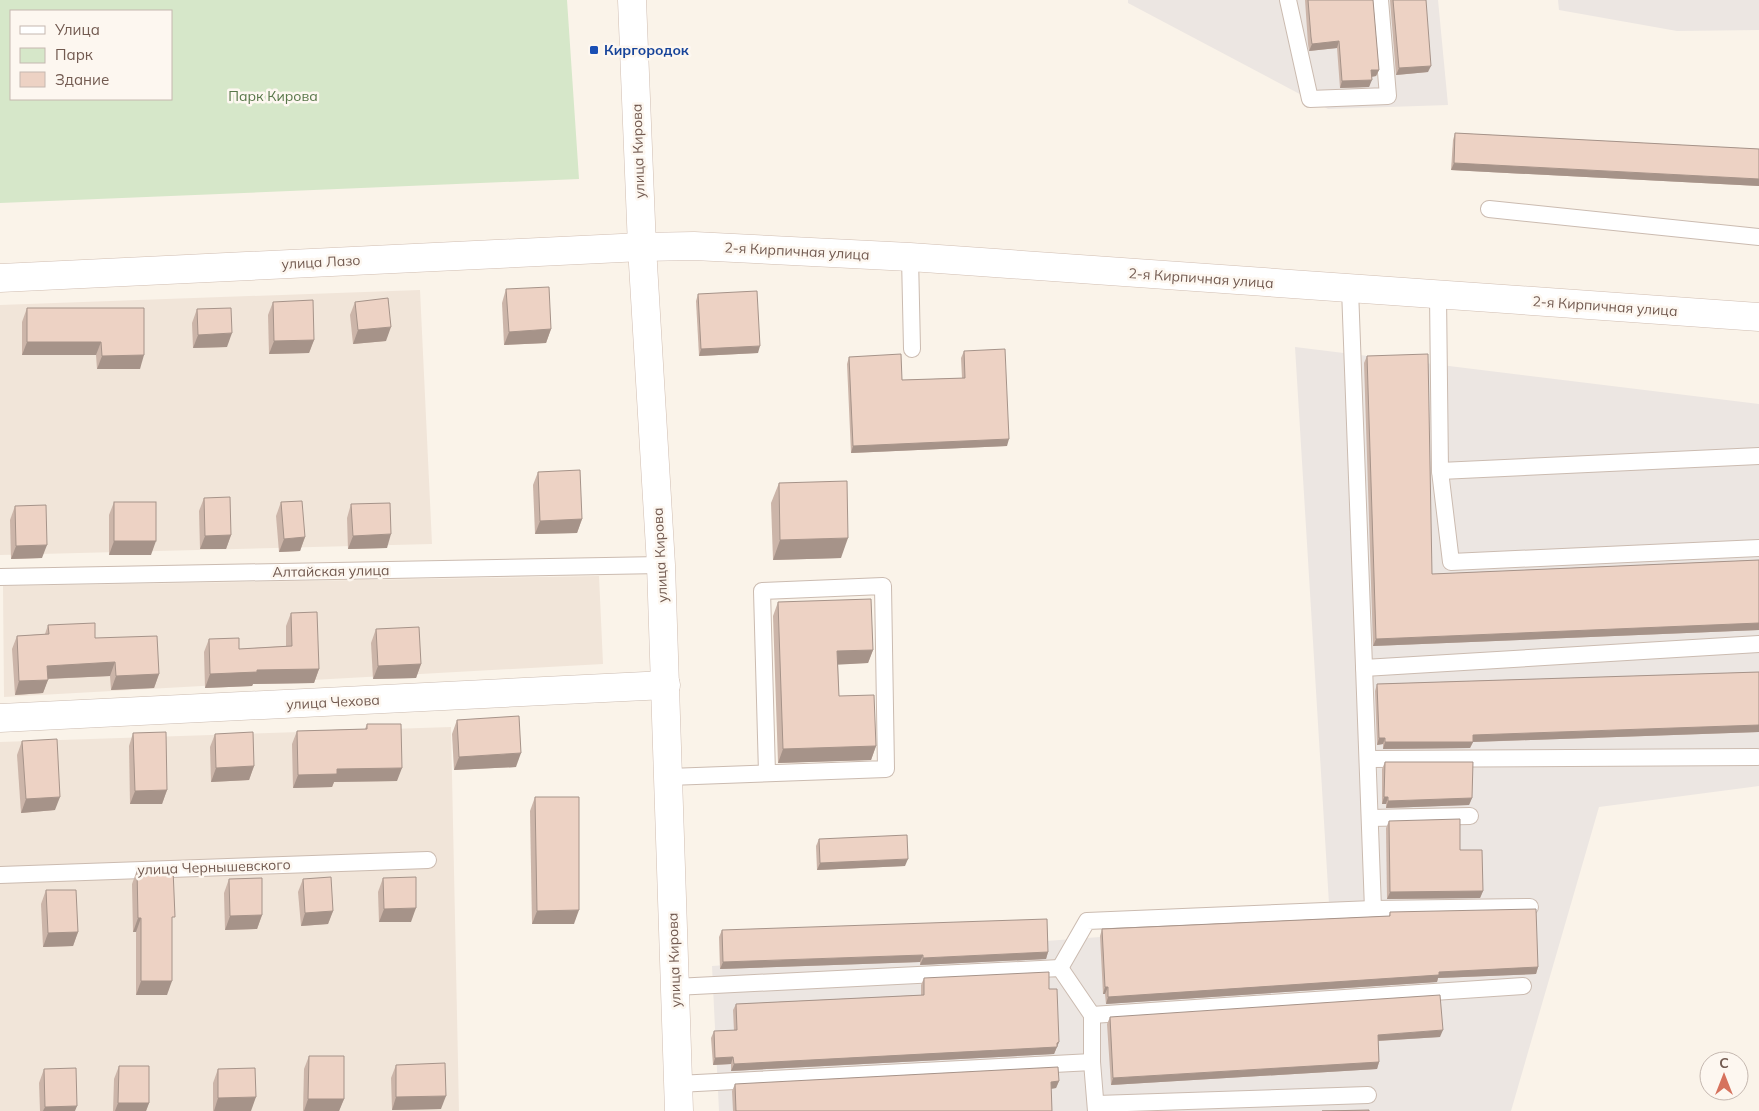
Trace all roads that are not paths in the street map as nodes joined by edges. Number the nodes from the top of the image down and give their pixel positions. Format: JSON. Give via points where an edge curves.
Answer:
{"nodes":[{"id":1,"x":632,"y":0,"type":"edge"},
{"id":2,"x":1288,"y":0,"type":"edge"},
{"id":3,"x":1380,"y":0,"type":"edge"},
{"id":4,"x":1489,"y":210,"type":"dead end"},
{"id":5,"x":1759,"y":237,"type":"edge"},
{"id":6,"x":642,"y":246,"type":"junction"},
{"id":7,"x":910,"y":257,"type":"junction"},
{"id":8,"x":0,"y":278,"type":"edge"},
{"id":9,"x":1350,"y":289,"type":"junction"},
{"id":10,"x":1438,"y":295,"type":"junction"},
{"id":11,"x":1759,"y":317,"type":"edge"},
{"id":12,"x":912,"y":349,"type":"dead end"},
{"id":13,"x":1759,"y":456,"type":"edge"},
{"id":14,"x":1440,"y":471,"type":"junction"},
{"id":15,"x":1759,"y":548,"type":"edge"},
{"id":16,"x":661,"y":565,"type":"junction"},
{"id":17,"x":0,"y":578,"type":"edge"},
{"id":18,"x":1759,"y":644,"type":"edge"},
{"id":19,"x":1364,"y":668,"type":"junction"},
{"id":20,"x":666,"y":685,"type":"junction"},
{"id":21,"x":0,"y":718,"type":"edge"},
{"id":22,"x":1757,"y":757,"type":"dead end"},
{"id":23,"x":1368,"y":759,"type":"junction"},
{"id":24,"x":767,"y":773,"type":"junction"},
{"id":25,"x":669,"y":777,"type":"junction"},
{"id":26,"x":1470,"y":816,"type":"dead end"},
{"id":27,"x":1370,"y":818,"type":"junction"},
{"id":28,"x":428,"y":860,"type":"dead end"},
{"id":29,"x":0,"y":875,"type":"edge"},
{"id":30,"x":1530,"y":907,"type":"edge"},
{"id":31,"x":1373,"y":909,"type":"junction"},
{"id":32,"x":1060,"y":968,"type":"junction"},
{"id":33,"x":1523,"y":986,"type":"dead end"},
{"id":34,"x":675,"y":987,"type":"junction"},
{"id":35,"x":1092,"y":1015,"type":"junction"},
{"id":36,"x":1092,"y":1062,"type":"junction"},
{"id":37,"x":678,"y":1084,"type":"junction"},
{"id":38,"x":1368,"y":1095,"type":"dead end"},
{"id":39,"x":1097,"y":1108,"type":"edge"},
{"id":40,"x":679,"y":1111,"type":"edge"}],
"edges":[{"from":1,"to":6,"type":"street","name":"улица Кирова"},
{"from":2,"to":3,"type":"lane","via":[[1310,99],[1388,96]]},
{"from":4,"to":5,"type":"lane"},
{"from":6,"to":7,"type":"street","name":"2-я Кирпичная улица"},
{"from":6,"to":8,"type":"street","name":"улица Лазо"},
{"from":6,"to":16,"type":"street","name":"улица Кирова"},
{"from":7,"to":9,"type":"street","name":"2-я Кирпичная улица"},
{"from":7,"to":12,"type":"lane"},
{"from":9,"to":10,"type":"street","name":"2-я Кирпичная улица"},
{"from":9,"to":19,"type":"lane"},
{"from":10,"to":11,"type":"street","name":"2-я Кирпичная улица"},
{"from":10,"to":14,"type":"lane"},
{"from":13,"to":14,"type":"lane"},
{"from":14,"to":15,"type":"lane","via":[[1451,562]]},
{"from":16,"to":17,"type":"lane","name":"Алтайская улица"},
{"from":16,"to":20,"type":"street","name":"улица Кирова"},
{"from":18,"to":19,"type":"lane"},
{"from":19,"to":23,"type":"lane"},
{"from":20,"to":21,"type":"street","name":"улица Чехова"},
{"from":20,"to":25,"type":"street","name":"улица Кирова"},
{"from":22,"to":23,"type":"lane"},
{"from":23,"to":27,"type":"lane"},
{"from":24,"to":24,"type":"lane","via":[[886,769],[883,586],[762,590]]},
{"from":24,"to":25,"type":"lane"},
{"from":25,"to":34,"type":"street","name":"улица Кирова"},
{"from":26,"to":27,"type":"lane"},
{"from":27,"to":31,"type":"lane"},
{"from":28,"to":29,"type":"lane","name":"улица Чернышевского"},
{"from":30,"to":31,"type":"lane"},
{"from":31,"to":32,"type":"lane","via":[[1087,921]]},
{"from":32,"to":34,"type":"lane"},
{"from":32,"to":35,"type":"lane"},
{"from":33,"to":35,"type":"lane"},
{"from":34,"to":37,"type":"street","name":"улица Кирова"},
{"from":35,"to":36,"type":"lane"},
{"from":36,"to":37,"type":"lane"},
{"from":36,"to":39,"type":"lane"},
{"from":37,"to":40,"type":"street","name":"улица Кирова"},
{"from":38,"to":39,"type":"lane"}]}
